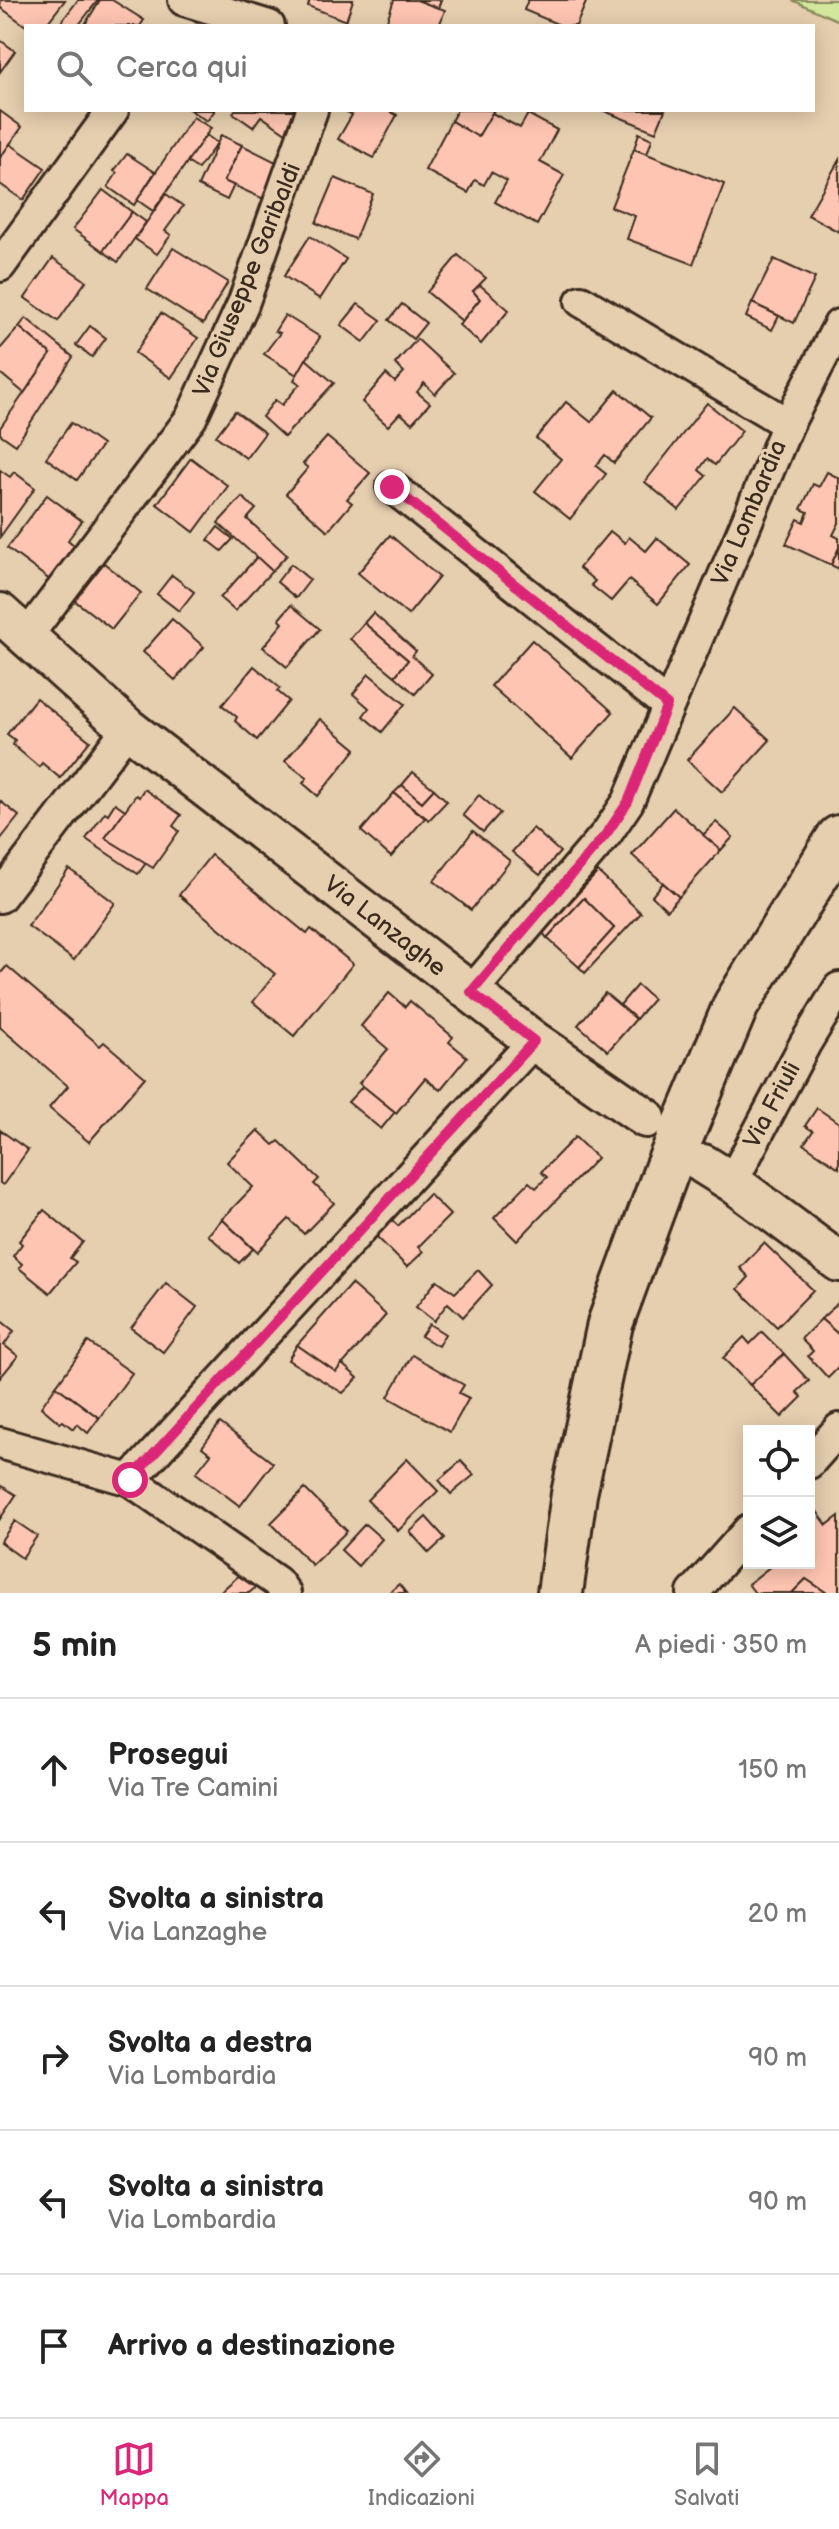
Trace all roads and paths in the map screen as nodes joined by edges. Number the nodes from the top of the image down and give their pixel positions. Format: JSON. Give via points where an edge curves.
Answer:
{"nodes":[{"id":1,"x":185,"y":7,"type":"edge"},
{"id":2,"x":260,"y":24,"type":"edge"},
{"id":3,"x":112,"y":112,"type":"edge"},
{"id":4,"x":311,"y":112,"type":"edge"},
{"id":5,"x":0,"y":266,"type":"edge"},
{"id":6,"x":581,"y":301,"type":"dead end"},
{"id":7,"x":839,"y":325,"type":"edge"},
{"id":8,"x":788,"y":424,"type":"junction"},
{"id":9,"x":392,"y":487,"type":"dead end"},
{"id":10,"x":14,"y":625,"type":"edge"},
{"id":11,"x":667,"y":705,"type":"junction"},
{"id":12,"x":128,"y":728,"type":"junction"},
{"id":13,"x":839,"y":838,"type":"edge"},
{"id":14,"x":0,"y":897,"type":"edge"},
{"id":15,"x":839,"y":988,"type":"edge"},
{"id":16,"x":471,"y":992,"type":"junction"},
{"id":17,"x":534,"y":1041,"type":"junction"},
{"id":18,"x":646,"y":1118,"type":"dead end"},
{"id":19,"x":718,"y":1173,"type":"joint"},
{"id":20,"x":839,"y":1262,"type":"edge"},
{"id":21,"x":0,"y":1443,"type":"edge"},
{"id":22,"x":130,"y":1480,"type":"junction"},
{"id":23,"x":743,"y":1537,"type":"edge"},
{"id":24,"x":285,"y":1593,"type":"edge"},
{"id":25,"x":560,"y":1593,"type":"edge"},
{"id":26,"x":693,"y":1593,"type":"edge"}],
"edges":[{"from":1,"to":2,"type":"street"},
{"from":3,"to":5,"type":"street"},
{"from":4,"to":10,"type":"street","name":"Via Giuseppe Garibaldi","via":[[243,304],[191,418]]},
{"from":6,"to":8,"type":"street"},
{"from":7,"to":8,"type":"street","name":"Via Lombardia"},
{"from":8,"to":11,"type":"street","name":"Via Lombardia"},
{"from":9,"to":11,"type":"street"},
{"from":10,"to":12,"type":"street","name":"Via Lanzaghe"},
{"from":11,"to":16,"type":"street","name":"Via Lombardia","via":[[628,802],[607,833]]},
{"from":12,"to":14,"type":"street"},
{"from":12,"to":16,"type":"street","name":"Via Lanzaghe"},
{"from":13,"to":25,"type":"highway","via":[[736,1005],[667,1169],[610,1324],[574,1494]]},
{"from":15,"to":19,"type":"street","name":"Via Friuli"},
{"from":16,"to":17,"type":"street","name":"Via Lanzaghe"},
{"from":17,"to":18,"type":"street","name":"Via Lanzaghe"},
{"from":17,"to":22,"type":"street"},
{"from":19,"to":20,"type":"street"},
{"from":21,"to":22,"type":"street"},
{"from":22,"to":24,"type":"street","via":[[277,1582]]},
{"from":23,"to":26,"type":"street"}]}
